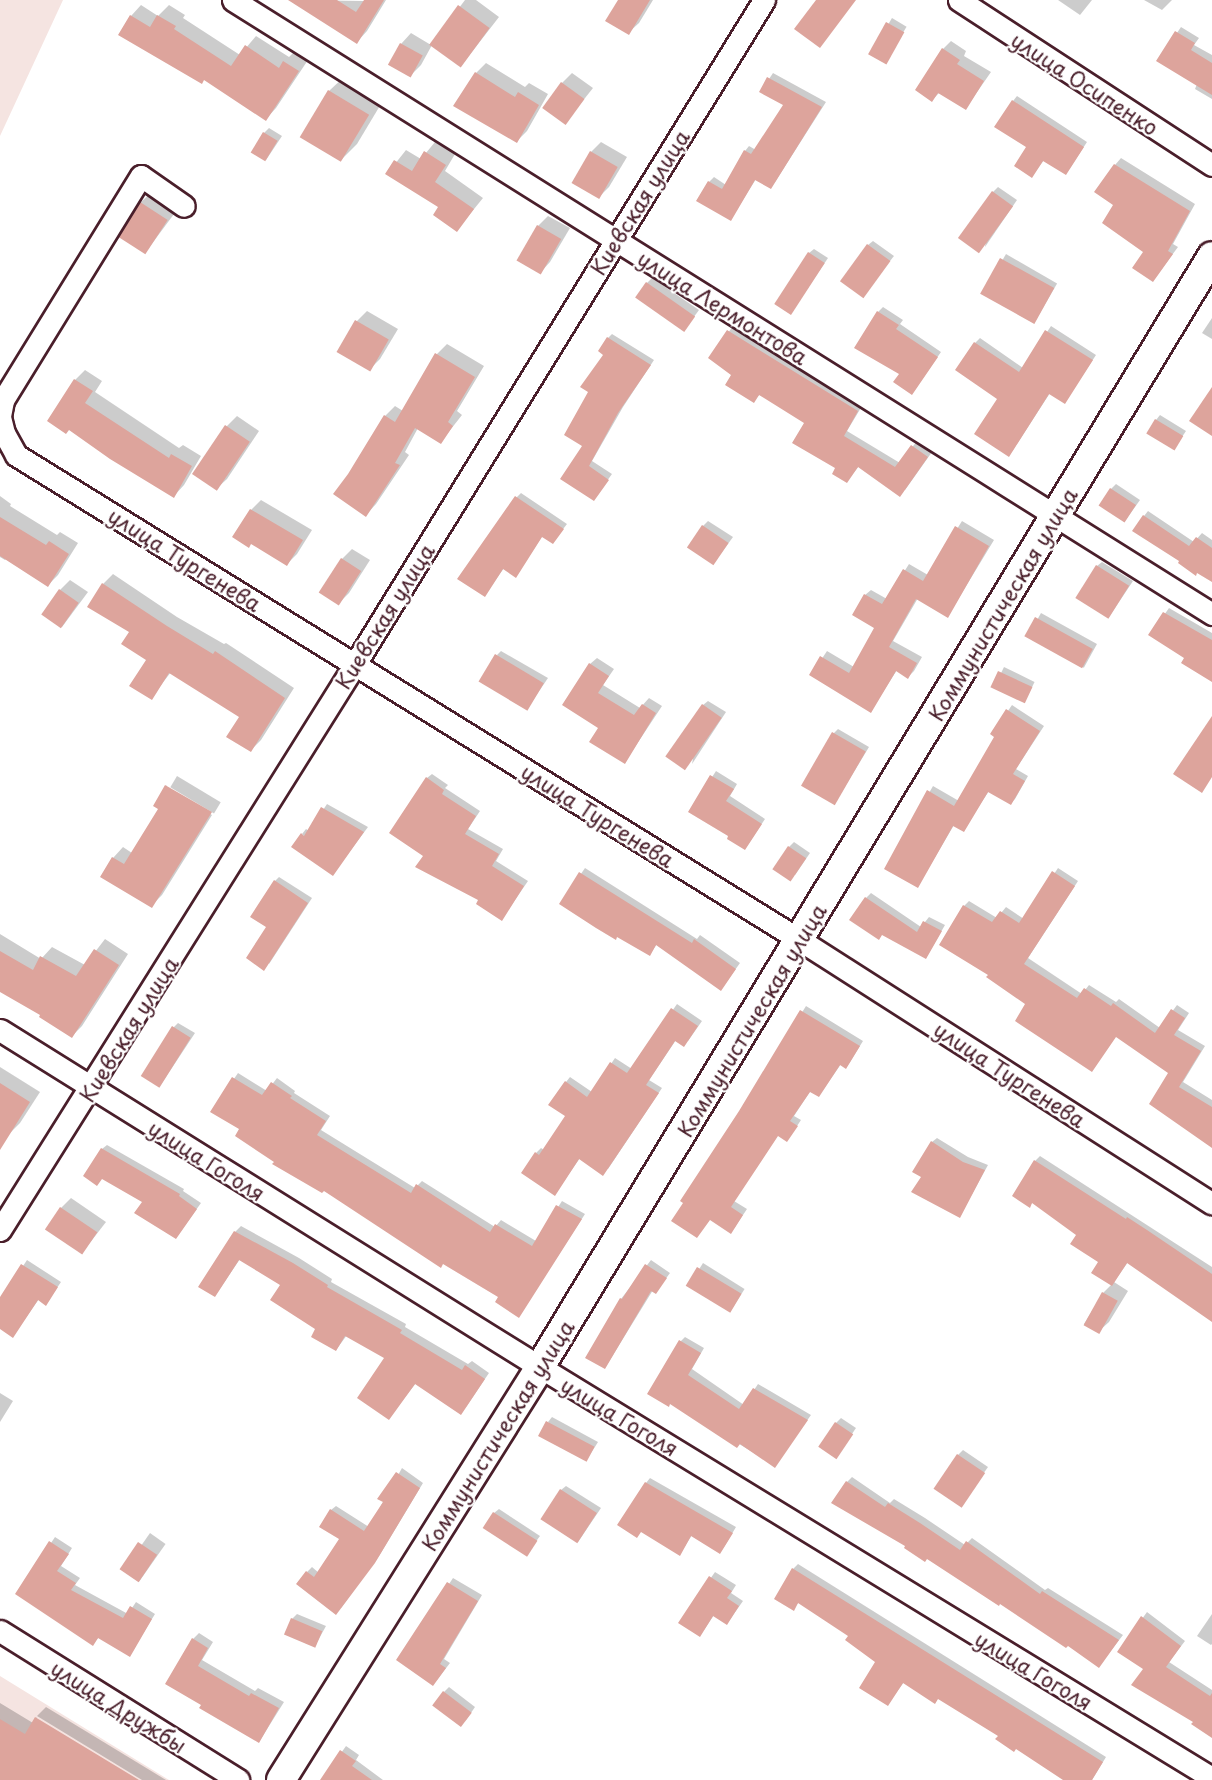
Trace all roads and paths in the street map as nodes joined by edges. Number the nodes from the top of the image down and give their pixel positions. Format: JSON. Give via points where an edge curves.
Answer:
{"nodes":[{"id":1,"x":233,"y":0,"type":"edge"},
{"id":2,"x":764,"y":0,"type":"edge"},
{"id":3,"x":959,"y":0,"type":"edge"},
{"id":4,"x":1212,"y":165,"type":"edge"},
{"id":5,"x":184,"y":206,"type":"dead end"},
{"id":6,"x":616,"y":239,"type":"junction"},
{"id":7,"x":1212,"y":256,"type":"edge"},
{"id":8,"x":0,"y":417,"type":"edge"},
{"id":9,"x":1055,"y":516,"type":"junction"},
{"id":10,"x":1212,"y":614,"type":"edge"},
{"id":11,"x":356,"y":664,"type":"junction"},
{"id":12,"x":800,"y":940,"type":"junction"},
{"id":13,"x":0,"y":1030,"type":"edge"},
{"id":14,"x":91,"y":1088,"type":"junction"},
{"id":15,"x":1212,"y":1203,"type":"edge"},
{"id":16,"x":0,"y":1230,"type":"edge"},
{"id":17,"x":540,"y":1367,"type":"junction"},
{"id":18,"x":0,"y":1631,"type":"edge"},
{"id":19,"x":1212,"y":1778,"type":"edge"},
{"id":20,"x":238,"y":1780,"type":"edge"},
{"id":21,"x":281,"y":1780,"type":"edge"}],
"edges":[{"from":1,"to":6,"type":"street","name":"улица Лермонтова"},
{"from":2,"to":6,"type":"street","name":"Киевская улица"},
{"from":3,"to":4,"type":"street","name":"улица Осипенко"},
{"from":5,"to":8,"type":"street","name":"улица Тургенева","via":[[141,176],[3,400]]},
{"from":6,"to":9,"type":"street","name":"улица Лермонтова"},
{"from":6,"to":11,"type":"street","name":"Киевская улица"},
{"from":7,"to":9,"type":"street","name":"Коммунистическая улица"},
{"from":8,"to":11,"type":"street","name":"улица Тургенева","via":[[16,455]]},
{"from":9,"to":10,"type":"street","name":"улица Лермонтова"},
{"from":9,"to":12,"type":"street","name":"Коммунистическая улица"},
{"from":11,"to":12,"type":"street","name":"улица Тургенева"},
{"from":11,"to":14,"type":"street","name":"Киевская улица"},
{"from":12,"to":15,"type":"street","name":"улица Тургенева"},
{"from":12,"to":17,"type":"street","name":"Коммунистическая улица"},
{"from":13,"to":14,"type":"street","name":"улица Гоголя"},
{"from":14,"to":16,"type":"street","name":"Киевская улица"},
{"from":14,"to":17,"type":"street","name":"улица Гоголя"},
{"from":17,"to":19,"type":"street","name":"улица Гоголя"},
{"from":17,"to":21,"type":"street","name":"Коммунистическая улица"},
{"from":18,"to":20,"type":"street","name":"улица Дружбы"}]}
